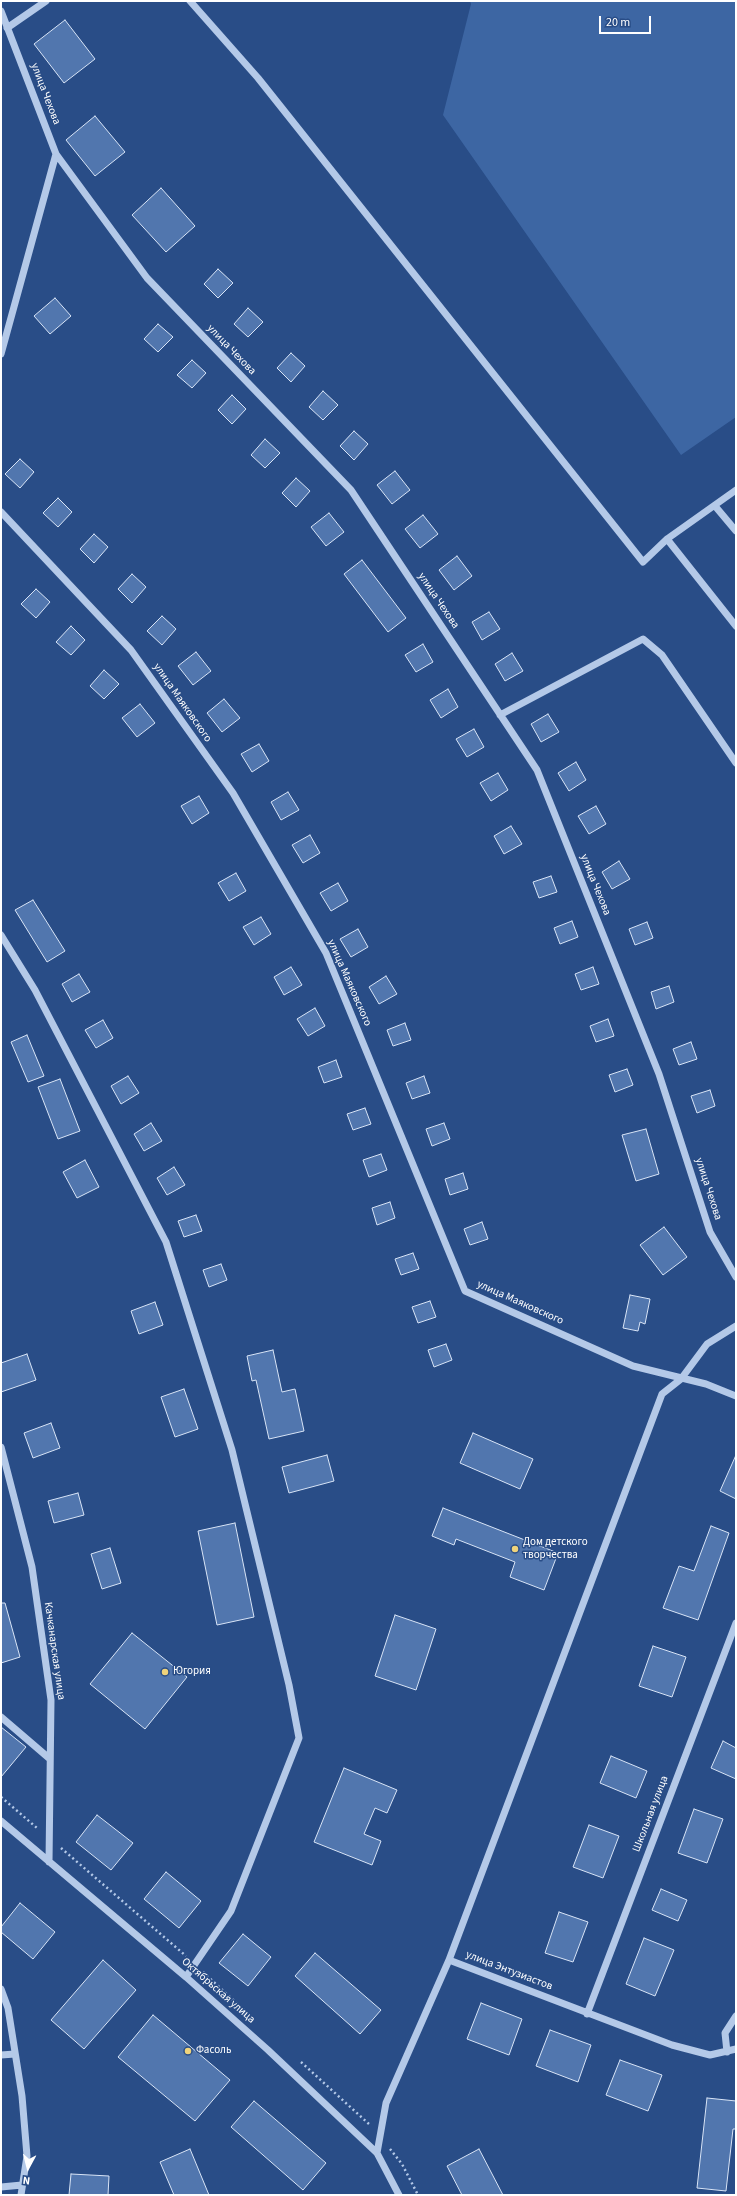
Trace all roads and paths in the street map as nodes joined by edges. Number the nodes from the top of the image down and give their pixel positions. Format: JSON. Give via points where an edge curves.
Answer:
{"nodes":[{"id":1,"x":46,"y":1,"type":"edge"},
{"id":2,"x":190,"y":1,"type":"edge"},
{"id":3,"x":1,"y":11,"type":"edge"},
{"id":4,"x":8,"y":28,"type":"junction"},
{"id":5,"x":56,"y":154,"type":"junction"},
{"id":6,"x":1,"y":354,"type":"edge"},
{"id":7,"x":736,"y":490,"type":"edge"},
{"id":8,"x":715,"y":506,"type":"junction"},
{"id":9,"x":1,"y":512,"type":"edge"},
{"id":10,"x":736,"y":531,"type":"edge"},
{"id":11,"x":667,"y":539,"type":"junction"},
{"id":12,"x":736,"y":626,"type":"edge"},
{"id":13,"x":500,"y":715,"type":"junction"},
{"id":14,"x":736,"y":764,"type":"edge"},
{"id":15,"x":1,"y":935,"type":"edge"},
{"id":16,"x":736,"y":1277,"type":"edge"},
{"id":17,"x":736,"y":1326,"type":"edge"},
{"id":18,"x":681,"y":1379,"type":"junction"},
{"id":19,"x":736,"y":1396,"type":"edge"},
{"id":20,"x":1,"y":1447,"type":"edge"},
{"id":21,"x":736,"y":1623,"type":"edge"},
{"id":22,"x":1,"y":1717,"type":"edge"},
{"id":23,"x":50,"y":1759,"type":"junction"},
{"id":24,"x":1,"y":1821,"type":"edge"},
{"id":25,"x":49,"y":1862,"type":"junction"},
{"id":26,"x":449,"y":1960,"type":"junction"},
{"id":27,"x":186,"y":1977,"type":"junction"},
{"id":28,"x":1,"y":1989,"type":"edge"},
{"id":29,"x":587,"y":2014,"type":"junction"},
{"id":30,"x":736,"y":2016,"type":"edge"},
{"id":31,"x":736,"y":2050,"type":"edge"},
{"id":32,"x":727,"y":2052,"type":"junction"},
{"id":33,"x":15,"y":2054,"type":"junction"},
{"id":34,"x":1,"y":2055,"type":"edge"},
{"id":35,"x":378,"y":2153,"type":"junction"},
{"id":36,"x":22,"y":2185,"type":"junction"},
{"id":37,"x":1,"y":2186,"type":"edge"},
{"id":38,"x":21,"y":2195,"type":"edge"},
{"id":39,"x":399,"y":2195,"type":"edge"}],
"edges":[{"from":1,"to":4,"type":"street"},
{"from":2,"to":11,"type":"street","via":[[258,78],[643,562]]},
{"from":3,"to":4,"type":"street","name":"улица Чехова"},
{"from":4,"to":5,"type":"street","name":"улица Чехова"},
{"from":5,"to":6,"type":"street"},
{"from":5,"to":13,"type":"street","name":"улица Чехова","via":[[147,278],[351,490]]},
{"from":7,"to":8,"type":"street"},
{"from":8,"to":10,"type":"street"},
{"from":8,"to":11,"type":"street"},
{"from":9,"to":18,"type":"street","name":"улица Маяковского","via":[[131,650],[233,793],[326,953],[465,1290],[633,1366]]},
{"from":11,"to":12,"type":"street"},
{"from":13,"to":14,"type":"street","via":[[643,639],[662,655]]},
{"from":13,"to":16,"type":"street","name":"улица Чехова","via":[[537,770],[659,1074],[710,1232]]},
{"from":15,"to":27,"type":"street","via":[[35,990],[166,1242],[232,1450],[289,1685],[299,1738],[280,1792],[231,1911]]},
{"from":17,"to":18,"type":"street","via":[[707,1344]]},
{"from":18,"to":19,"type":"street","name":"улица Маяковского","via":[[706,1384]]},
{"from":18,"to":26,"type":"street","via":[[662,1394]]},
{"from":20,"to":23,"type":"street","name":"Качканарская улица","via":[[32,1567],[51,1700]]},
{"from":21,"to":29,"type":"street","name":"Школьная улица"},
{"from":22,"to":23,"type":"street"},
{"from":23,"to":25,"type":"street","name":"Качканарская улица"},
{"from":24,"to":25,"type":"street","name":"Октябрьская улица"},
{"from":25,"to":27,"type":"street","name":"Октябрьская улица"},
{"from":26,"to":29,"type":"street","name":"улица Энтузиастов"},
{"from":26,"to":35,"type":"street","name":"улица Энтузиастов","via":[[386,2103]]},
{"from":27,"to":35,"type":"street","name":"Октябрьская улица"},
{"from":28,"to":33,"type":"street","via":[[8,2008]]},
{"from":29,"to":32,"type":"street","name":"улица Энтузиастов","via":[[672,2045],[710,2055]]},
{"from":30,"to":32,"type":"street","via":[[725,2033]]},
{"from":31,"to":32,"type":"street","name":"улица Энтузиастов"},
{"from":33,"to":34,"type":"street"},
{"from":33,"to":36,"type":"street","via":[[22,2096],[26,2156]]},
{"from":35,"to":39,"type":"street","name":"Октябрьская улица"},
{"from":36,"to":37,"type":"street"},
{"from":36,"to":38,"type":"street"}]}
